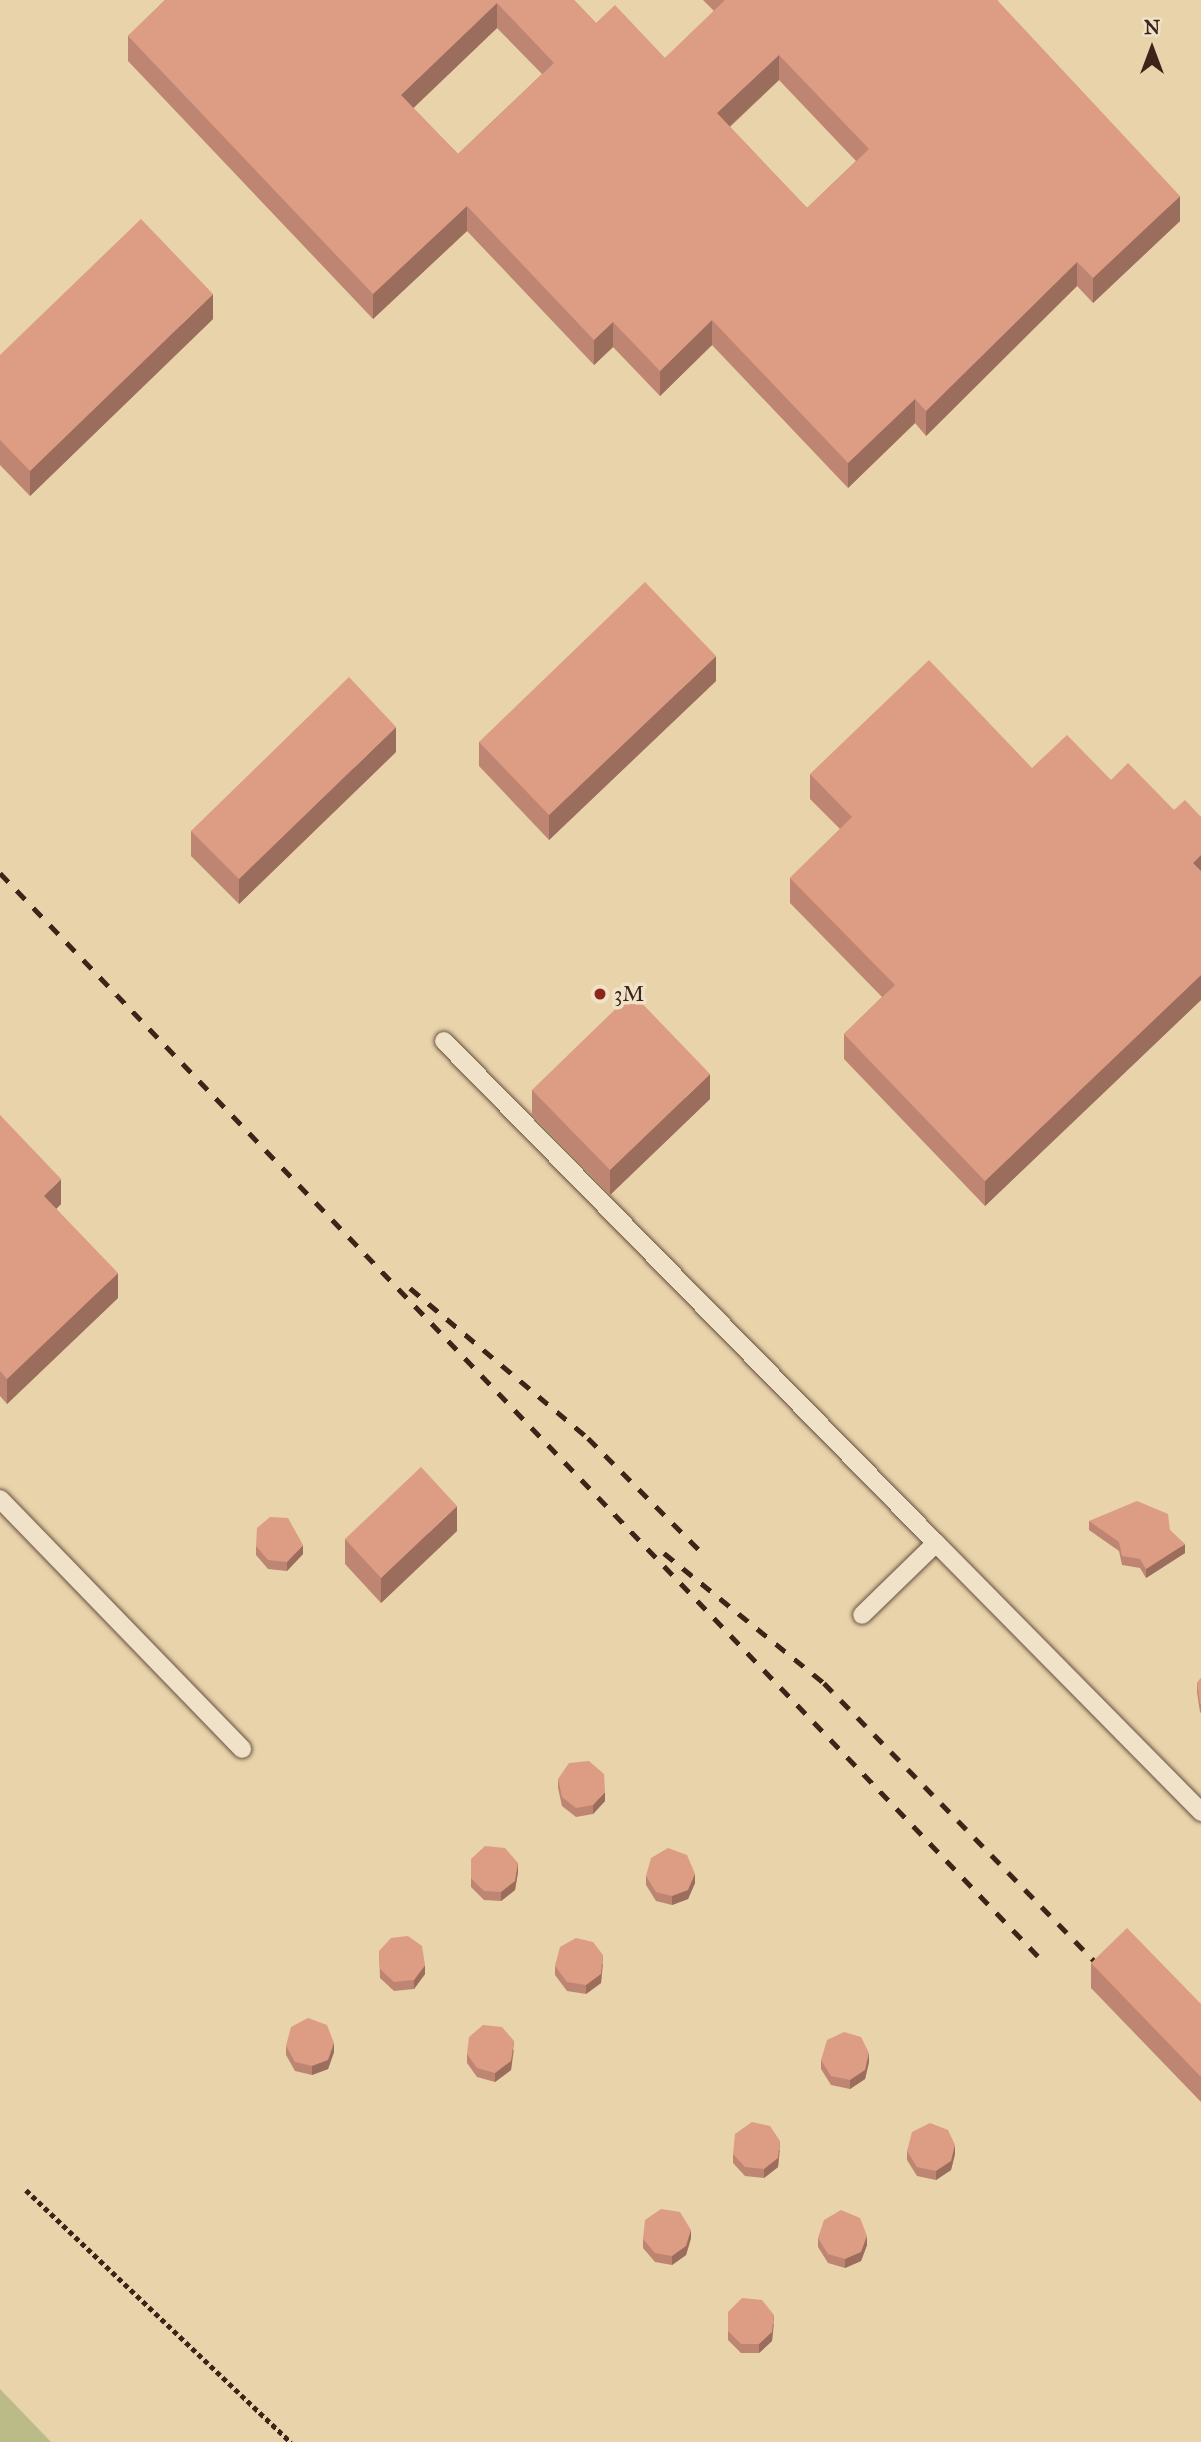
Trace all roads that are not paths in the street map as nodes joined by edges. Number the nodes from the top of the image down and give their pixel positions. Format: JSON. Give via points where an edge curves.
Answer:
{"nodes":[{"id":1,"x":444,"y":1041,"type":"dead end"},
{"id":2,"x":0,"y":1499,"type":"edge"},
{"id":3,"x":936,"y":1543,"type":"junction"},
{"id":4,"x":862,"y":1615,"type":"dead end"},
{"id":5,"x":242,"y":1749,"type":"dead end"},
{"id":6,"x":1201,"y":1812,"type":"edge"}],
"edges":[{"from":1,"to":3,"type":"lane"},
{"from":2,"to":5,"type":"lane"},
{"from":3,"to":4,"type":"lane"},
{"from":3,"to":6,"type":"lane"}]}
